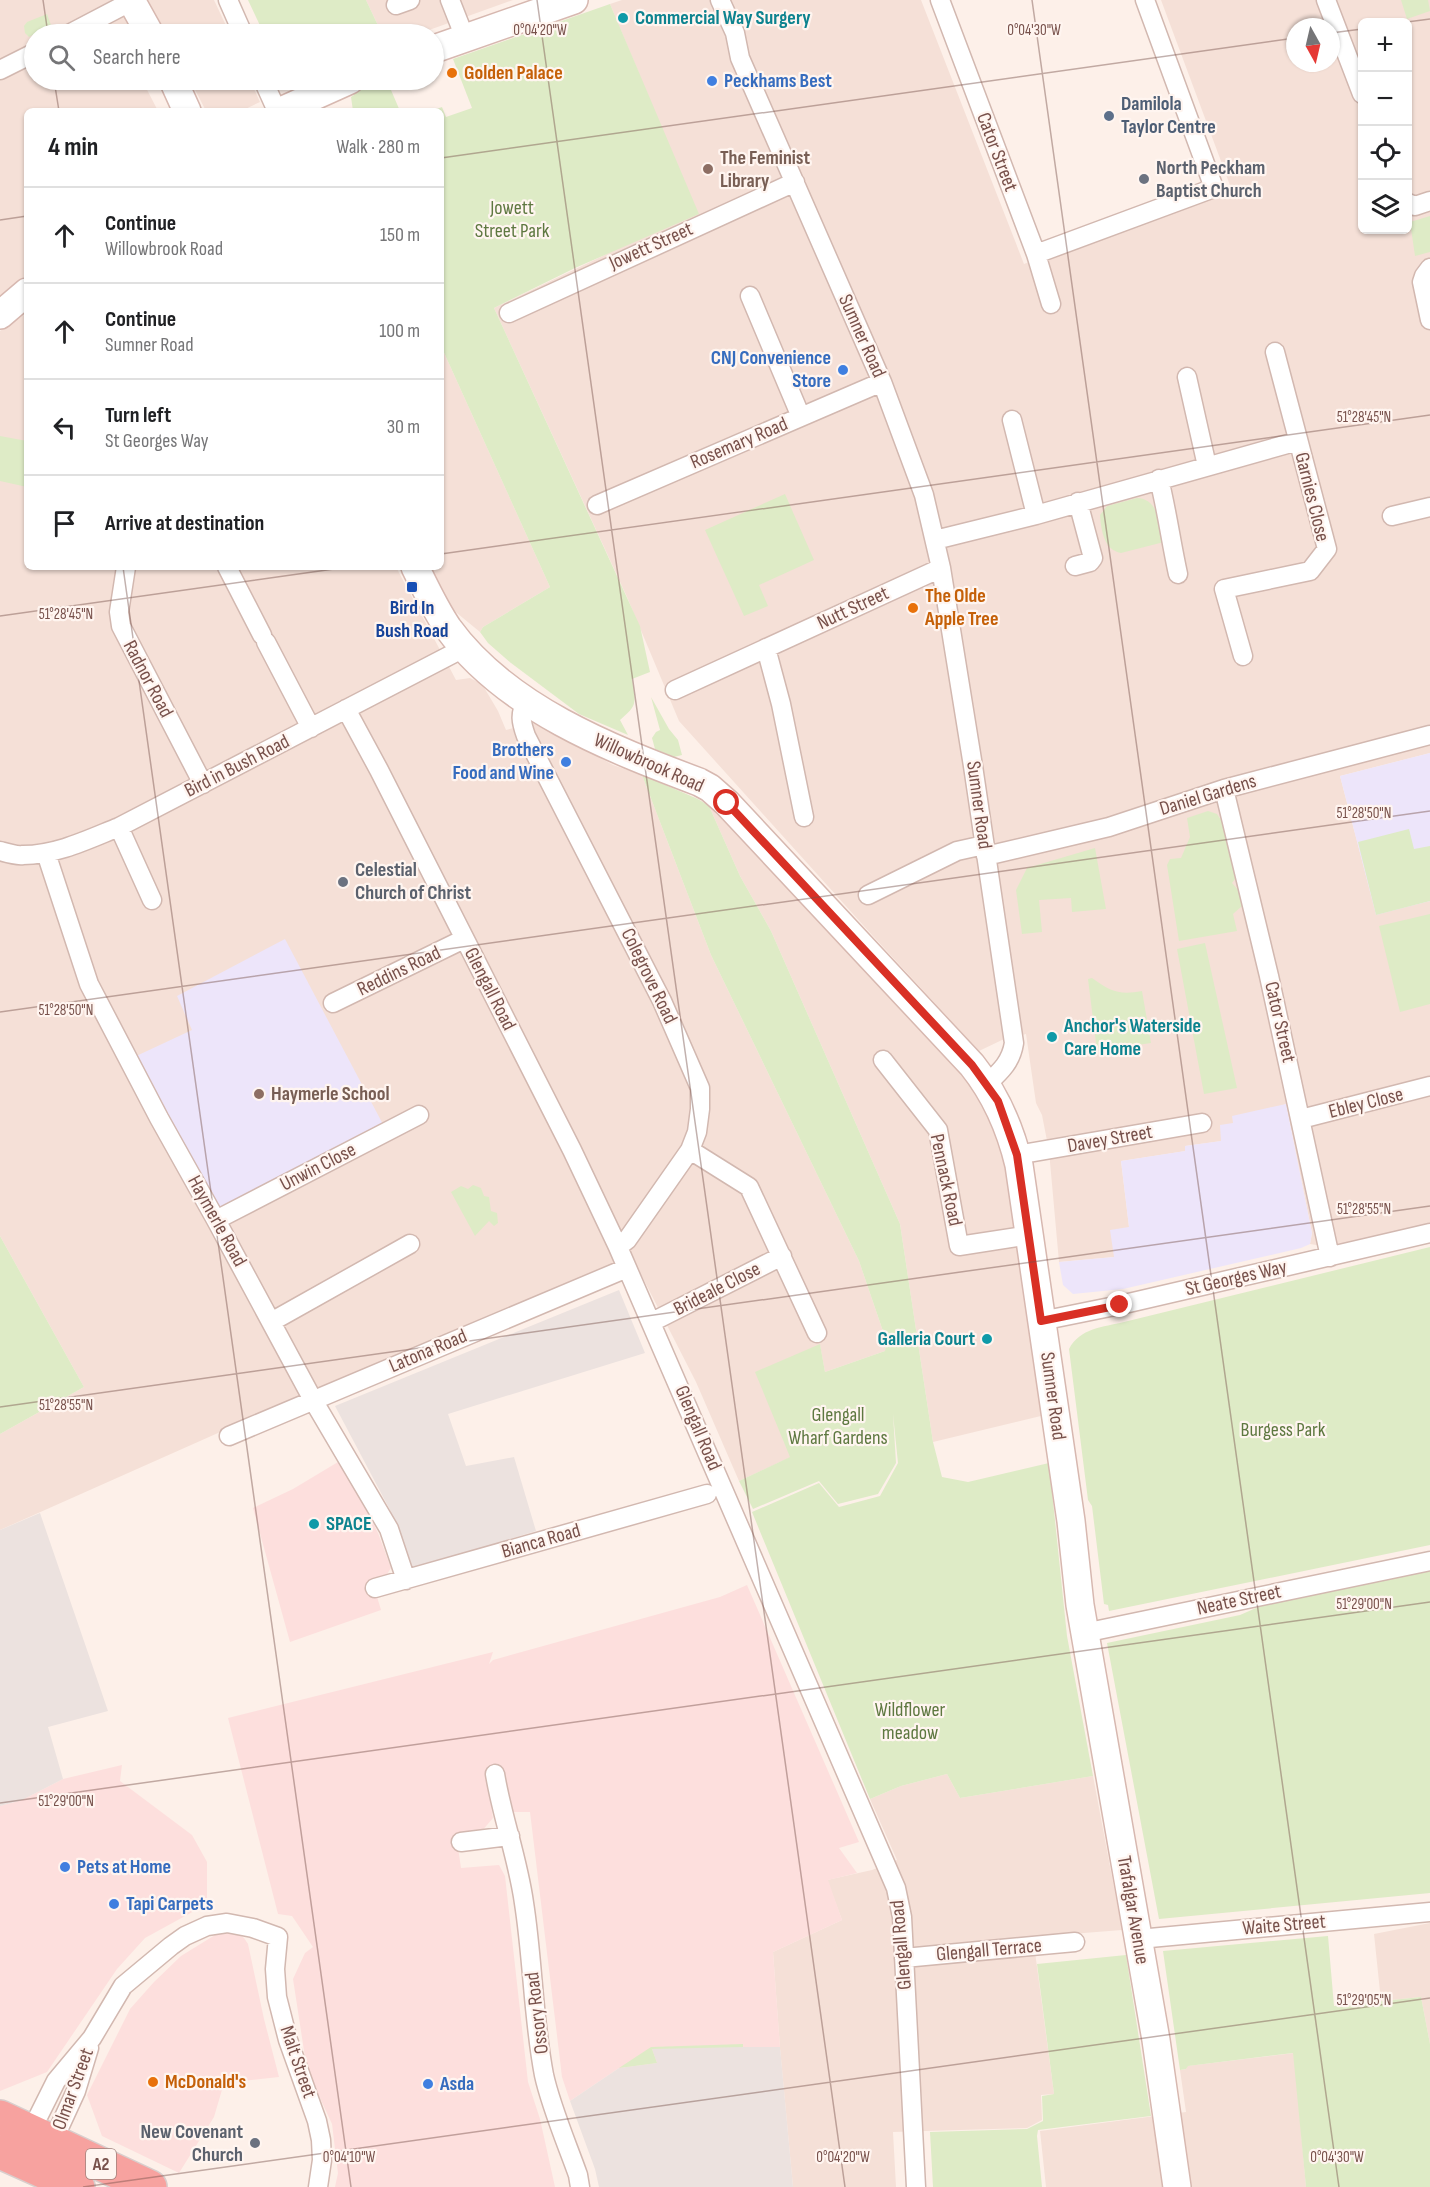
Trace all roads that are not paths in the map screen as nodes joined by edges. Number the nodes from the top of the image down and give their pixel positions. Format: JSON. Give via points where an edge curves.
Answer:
{"nodes":[{"id":1,"x":228,"y":0,"type":"edge"},
{"id":2,"x":450,"y":0,"type":"edge"},
{"id":3,"x":574,"y":0,"type":"edge"},
{"id":4,"x":720,"y":0,"type":"edge"},
{"id":5,"x":940,"y":0,"type":"edge"},
{"id":6,"x":1145,"y":0,"type":"edge"},
{"id":7,"x":1326,"y":0,"type":"edge"},
{"id":8,"x":132,"y":1,"type":"edge"},
{"id":9,"x":88,"y":24,"type":"edge"},
{"id":10,"x":145,"y":24,"type":"edge"},
{"id":11,"x":239,"y":24,"type":"edge"},
{"id":12,"x":465,"y":38,"type":"junction"},
{"id":13,"x":444,"y":45,"type":"edge"},
{"id":14,"x":24,"y":57,"type":"edge"},
{"id":15,"x":0,"y":70,"type":"edge"},
{"id":16,"x":1358,"y":84,"type":"edge"},
{"id":17,"x":177,"y":90,"type":"edge"},
{"id":18,"x":268,"y":90,"type":"edge"},
{"id":19,"x":326,"y":90,"type":"edge"},
{"id":20,"x":186,"y":108,"type":"edge"},
{"id":21,"x":277,"y":108,"type":"edge"},
{"id":22,"x":286,"y":108,"type":"edge"},
{"id":23,"x":795,"y":182,"type":"junction"},
{"id":24,"x":1430,"y":201,"type":"edge"},
{"id":25,"x":1412,"y":205,"type":"edge"},
{"id":26,"x":1036,"y":255,"type":"junction"},
{"id":27,"x":1427,"y":272,"type":"edge"},
{"id":28,"x":24,"y":295,"type":"edge"},
{"id":29,"x":750,"y":296,"type":"dead end"},
{"id":30,"x":1052,"y":304,"type":"dead end"},
{"id":31,"x":509,"y":313,"type":"dead end"},
{"id":32,"x":0,"y":315,"type":"edge"},
{"id":33,"x":1430,"y":320,"type":"edge"},
{"id":34,"x":1275,"y":352,"type":"dead end"},
{"id":35,"x":1187,"y":377,"type":"dead end"},
{"id":36,"x":882,"y":382,"type":"junction"},
{"id":37,"x":801,"y":417,"type":"junction"},
{"id":38,"x":1012,"y":420,"type":"dead end"},
{"id":39,"x":1298,"y":441,"type":"junction"},
{"id":40,"x":1207,"y":465,"type":"junction"},
{"id":41,"x":1159,"y":479,"type":"junction"},
{"id":42,"x":1078,"y":502,"type":"junction"},
{"id":43,"x":597,"y":505,"type":"dead end"},
{"id":44,"x":1430,"y":507,"type":"edge"},
{"id":45,"x":1036,"y":515,"type":"junction"},
{"id":46,"x":1392,"y":516,"type":"dead end"},
{"id":47,"x":934,"y":540,"type":"junction"},
{"id":48,"x":1075,"y":566,"type":"dead end"},
{"id":49,"x":941,"y":568,"type":"junction"},
{"id":50,"x":126,"y":570,"type":"edge"},
{"id":51,"x":229,"y":570,"type":"edge"},
{"id":52,"x":417,"y":570,"type":"edge"},
{"id":53,"x":1178,"y":574,"type":"dead end"},
{"id":54,"x":465,"y":648,"type":"junction"},
{"id":55,"x":766,"y":648,"type":"junction"},
{"id":56,"x":1243,"y":656,"type":"dead end"},
{"id":57,"x":675,"y":690,"type":"dead end"},
{"id":58,"x":527,"y":700,"type":"junction"},
{"id":59,"x":346,"y":709,"type":"junction"},
{"id":60,"x":311,"y":728,"type":"junction"},
{"id":61,"x":1430,"y":735,"type":"edge"},
{"id":62,"x":203,"y":784,"type":"junction"},
{"id":63,"x":1224,"y":789,"type":"junction"},
{"id":64,"x":804,"y":817,"type":"dead end"},
{"id":65,"x":119,"y":827,"type":"junction"},
{"id":66,"x":985,"y":850,"type":"junction"},
{"id":67,"x":0,"y":851,"type":"edge"},
{"id":68,"x":46,"y":853,"type":"junction"},
{"id":69,"x":868,"y":895,"type":"dead end"},
{"id":70,"x":152,"y":900,"type":"dead end"},
{"id":71,"x":464,"y":939,"type":"junction"},
{"id":72,"x":333,"y":1003,"type":"dead end"},
{"id":73,"x":883,"y":1060,"type":"dead end"},
{"id":74,"x":987,"y":1084,"type":"junction"},
{"id":75,"x":1430,"y":1086,"type":"edge"},
{"id":76,"x":419,"y":1115,"type":"dead end"},
{"id":77,"x":1301,"y":1119,"type":"junction"},
{"id":78,"x":1202,"y":1123,"type":"dead end"},
{"id":79,"x":690,"y":1150,"type":"junction"},
{"id":80,"x":1017,"y":1155,"type":"junction"},
{"id":81,"x":216,"y":1220,"type":"junction"},
{"id":82,"x":1430,"y":1233,"type":"edge"},
{"id":83,"x":1030,"y":1235,"type":"junction"},
{"id":84,"x":410,"y":1244,"type":"dead end"},
{"id":85,"x":618,"y":1247,"type":"junction"},
{"id":86,"x":782,"y":1256,"type":"junction"},
{"id":87,"x":1330,"y":1257,"type":"junction"},
{"id":88,"x":627,"y":1268,"type":"junction"},
{"id":89,"x":1041,"y":1321,"type":"junction"},
{"id":90,"x":271,"y":1322,"type":"junction"},
{"id":91,"x":652,"y":1322,"type":"junction"},
{"id":92,"x":817,"y":1333,"type":"dead end"},
{"id":93,"x":313,"y":1400,"type":"junction"},
{"id":94,"x":229,"y":1436,"type":"dead end"},
{"id":95,"x":707,"y":1494,"type":"dead end"},
{"id":96,"x":1430,"y":1561,"type":"edge"},
{"id":97,"x":405,"y":1580,"type":"junction"},
{"id":98,"x":375,"y":1588,"type":"dead end"},
{"id":99,"x":1084,"y":1633,"type":"junction"},
{"id":100,"x":495,"y":1774,"type":"dead end"},
{"id":101,"x":510,"y":1836,"type":"junction"},
{"id":102,"x":461,"y":1842,"type":"dead end"},
{"id":103,"x":1430,"y":1912,"type":"edge"},
{"id":104,"x":278,"y":1937,"type":"joint"},
{"id":105,"x":1139,"y":1939,"type":"junction"},
{"id":106,"x":1075,"y":1942,"type":"dead end"},
{"id":107,"x":904,"y":1958,"type":"junction"},
{"id":108,"x":0,"y":2117,"type":"edge"},
{"id":109,"x":42,"y":2136,"type":"junction"},
{"id":110,"x":14,"y":2158,"type":"edge"},
{"id":111,"x":78,"y":2187,"type":"edge"},
{"id":112,"x":150,"y":2187,"type":"edge"},
{"id":113,"x":318,"y":2187,"type":"edge"},
{"id":114,"x":580,"y":2187,"type":"edge"},
{"id":115,"x":916,"y":2187,"type":"edge"},
{"id":116,"x":1177,"y":2187,"type":"edge"}],
"edges":[{"from":1,"to":11,"type":"street"},
{"from":2,"to":12,"type":"street"},
{"from":3,"to":12,"type":"main road"},
{"from":4,"to":23,"type":"street","name":"Sumner Road","via":[[735,33],[740,58]]},
{"from":5,"to":26,"type":"street","name":"Cator Street"},
{"from":6,"to":26,"type":"street","via":[[1214,188]]},
{"from":7,"to":16,"type":"street"},
{"from":8,"to":9,"type":"street"},
{"from":8,"to":10,"type":"main road"},
{"from":12,"to":13,"type":"main road"},
{"from":14,"to":15,"type":"street"},
{"from":17,"to":20,"type":"main road"},
{"from":18,"to":21,"type":"street"},
{"from":19,"to":22,"type":"main road"},
{"from":23,"to":31,"type":"street","name":"Jowett Street"},
{"from":23,"to":36,"type":"street","name":"Sumner Road"},
{"from":24,"to":25,"type":"street"},
{"from":26,"to":30,"type":"street","name":"Cator Street"},
{"from":27,"to":33,"type":"street","via":[[1423,290]]},
{"from":28,"to":32,"type":"main road"},
{"from":29,"to":37,"type":"street"},
{"from":34,"to":39,"type":"street","name":"Garnies Close"},
{"from":35,"to":40,"type":"street"},
{"from":36,"to":37,"type":"street","name":"Rosemary Road"},
{"from":36,"to":47,"type":"street","name":"Sumner Road","via":[[914,465]]},
{"from":37,"to":43,"type":"street","name":"Rosemary Road"},
{"from":38,"to":45,"type":"street"},
{"from":39,"to":40,"type":"street","name":"Garnies Close"},
{"from":39,"to":56,"type":"street","name":"Garnies Close","via":[[1327,549],[1311,571],[1224,589]]},
{"from":40,"to":41,"type":"street","name":"Garnies Close"},
{"from":41,"to":42,"type":"street","name":"Garnies Close"},
{"from":41,"to":53,"type":"street"},
{"from":42,"to":45,"type":"street","name":"Garnies Close"},
{"from":42,"to":48,"type":"street","via":[[1093,558]]},
{"from":44,"to":46,"type":"street"},
{"from":45,"to":47,"type":"street","name":"Garnies Close"},
{"from":47,"to":49,"type":"street","name":"Sumner Road"},
{"from":49,"to":55,"type":"street","name":"Nutt Street"},
{"from":49,"to":66,"type":"street","name":"Sumner Road"},
{"from":50,"to":62,"type":"street","name":"Radnor Road","via":[[119,612],[121,626]]},
{"from":51,"to":60,"type":"street"},
{"from":52,"to":54,"type":"main road","name":"Willowbrook Road","via":[[440,616]]},
{"from":54,"to":58,"type":"main road","name":"Willowbrook Road","via":[[492,676]]},
{"from":54,"to":59,"type":"street","name":"Bird in Bush Road"},
{"from":55,"to":57,"type":"street","name":"Nutt Street"},
{"from":55,"to":64,"type":"street","via":[[782,704]]},
{"from":58,"to":74,"type":"main road","name":"Willowbrook Road","via":[[610,747],[710,788],[741,816]]},
{"from":58,"to":79,"type":"street","name":"Colegrove Road","via":[[521,717],[526,736],[693,1068],[700,1088],[700,1109]]},
{"from":59,"to":60,"type":"street","name":"Bird in Bush Road"},
{"from":59,"to":71,"type":"street","name":"Glengall Road"},
{"from":60,"to":62,"type":"street","name":"Bird in Bush Road"},
{"from":61,"to":63,"type":"street","name":"Daniel Gardens"},
{"from":62,"to":65,"type":"street","name":"Bird in Bush Road"},
{"from":63,"to":66,"type":"street","name":"Daniel Gardens","via":[[1109,827]]},
{"from":63,"to":77,"type":"street","name":"Cator Street"},
{"from":65,"to":68,"type":"street","name":"Bird in Bush Road"},
{"from":65,"to":70,"type":"street"},
{"from":66,"to":69,"type":"street","name":"Daniel Gardens","via":[[957,851]]},
{"from":66,"to":74,"type":"street","name":"Sumner Road","via":[[1014,1043],[1006,1066]]},
{"from":67,"to":68,"type":"street","name":"Bird in Bush Road","via":[[22,856]]},
{"from":68,"to":81,"type":"street","name":"Haymerle Road","via":[[89,984]]},
{"from":71,"to":72,"type":"street","name":"Reddins Road"},
{"from":71,"to":85,"type":"street","name":"Glengall Road"},
{"from":73,"to":83,"type":"street","name":"Pennack Road","via":[[938,1130],[959,1246]]},
{"from":74,"to":80,"type":"main road","name":"Sumner Road","via":[[1006,1120]]},
{"from":75,"to":77,"type":"street","name":"Ebley Close"},
{"from":76,"to":81,"type":"street","name":"Unwin Close"},
{"from":77,"to":87,"type":"street","name":"Cator Street"},
{"from":78,"to":80,"type":"street","name":"Davey Street"},
{"from":79,"to":85,"type":"street","name":"Colegrove Road","via":[[627,1240]]},
{"from":79,"to":86,"type":"street","name":"Brideale Close","via":[[749,1187]]},
{"from":80,"to":83,"type":"main road","name":"Sumner Road"},
{"from":81,"to":90,"type":"street","name":"Haymerle Road"},
{"from":82,"to":87,"type":"street","name":"St Georges Way"},
{"from":83,"to":89,"type":"main road","name":"Sumner Road"},
{"from":84,"to":90,"type":"street"},
{"from":85,"to":88,"type":"street","name":"Glengall Road"},
{"from":86,"to":91,"type":"street","name":"Brideale Close"},
{"from":86,"to":92,"type":"street","name":"Brideale Close"},
{"from":87,"to":89,"type":"street","name":"St Georges Way"},
{"from":88,"to":91,"type":"street","name":"Glengall Road"},
{"from":88,"to":93,"type":"street","name":"Latona Road"},
{"from":89,"to":99,"type":"main road","name":"Sumner Road"},
{"from":90,"to":93,"type":"street","name":"Haymerle Road"},
{"from":91,"to":107,"type":"street","name":"Glengall Road","via":[[896,1887]]},
{"from":93,"to":94,"type":"street","name":"Latona Road"},
{"from":93,"to":97,"type":"street","name":"Haymerle Road","via":[[389,1529]]},
{"from":95,"to":97,"type":"street","name":"Bianca Road"},
{"from":96,"to":99,"type":"street","name":"Neate Street"},
{"from":97,"to":98,"type":"street","name":"Bianca Road"},
{"from":99,"to":105,"type":"main road","name":"Trafalgar Avenue"},
{"from":100,"to":101,"type":"street","name":"Ossory Road"},
{"from":101,"to":102,"type":"street"},
{"from":101,"to":114,"type":"street","name":"Ossory Road","via":[[524,1902],[545,2078]]},
{"from":103,"to":105,"type":"street","name":"Waite Street"},
{"from":104,"to":109,"type":"street","name":"Olmar Street","via":[[227,1923],[207,1926],[185,1936],[123,1986],[92,2038],[56,2081]]},
{"from":104,"to":113,"type":"street","name":"Malt Street","via":[[277,1997],[317,2121],[322,2160]]},
{"from":105,"to":116,"type":"main road","name":"Trafalgar Avenue"},
{"from":106,"to":107,"type":"street","name":"Glengall Terrace"},
{"from":107,"to":115,"type":"street","name":"Glengall Road"},
{"from":108,"to":109,"type":"highway","number":"A2"},
{"from":109,"to":110,"type":"street","name":"Olmar Street"},
{"from":109,"to":112,"type":"highway","number":"A2"},
{"from":110,"to":111,"type":"highway","number":"A2"}]}
